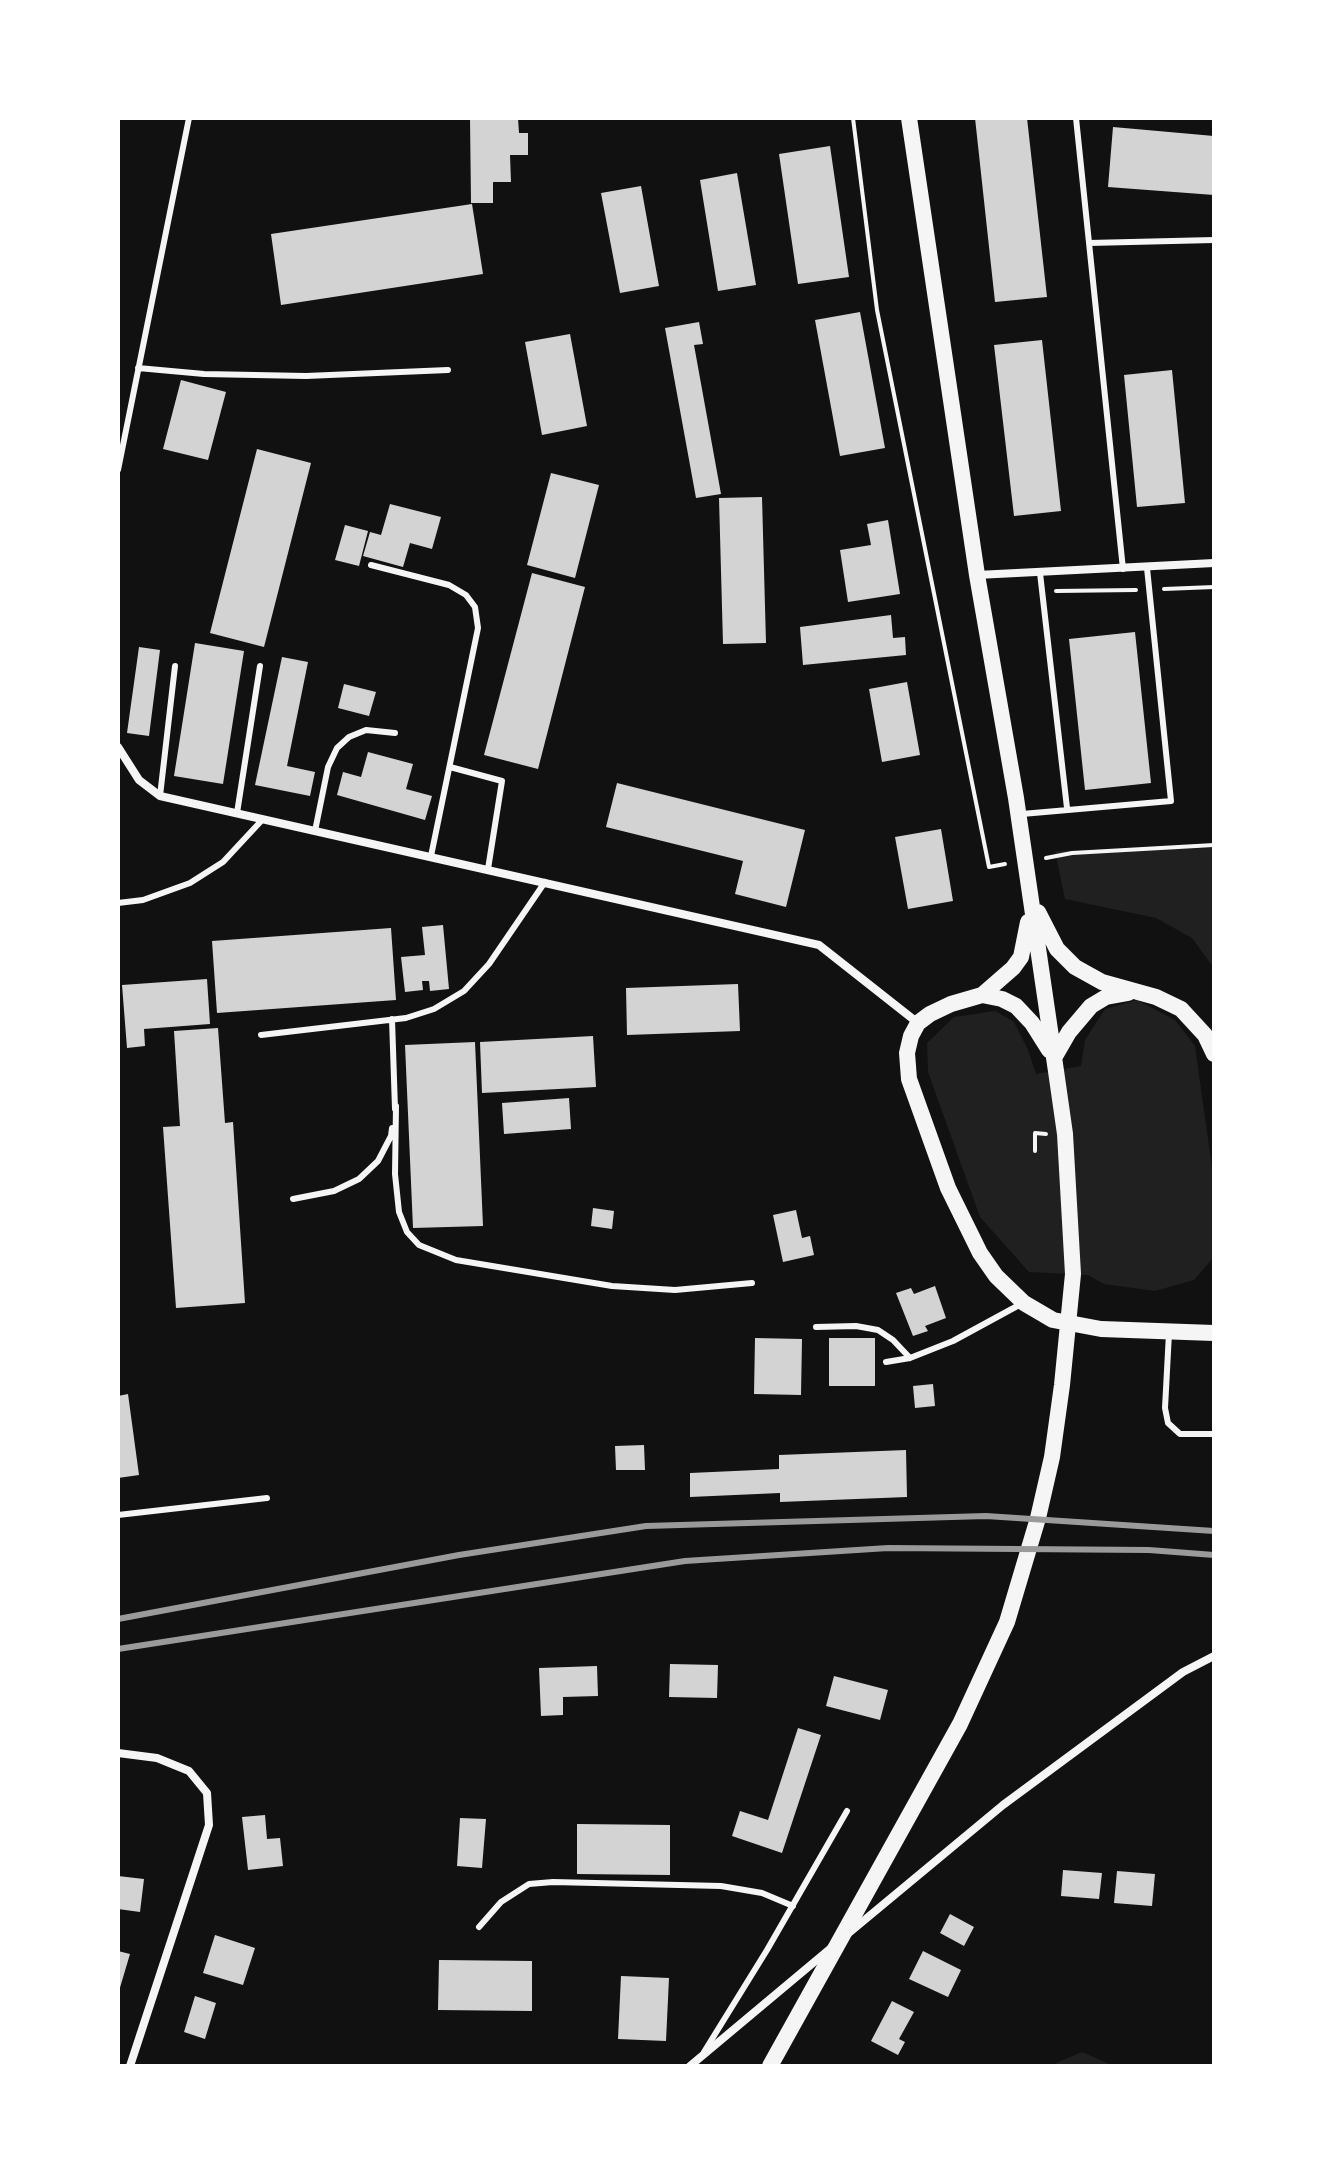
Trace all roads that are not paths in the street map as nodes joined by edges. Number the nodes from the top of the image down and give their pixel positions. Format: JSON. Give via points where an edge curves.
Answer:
{"nodes":[{"id":1,"x":189,"y":118,"type":"edge"},
{"id":2,"x":909,"y":118,"type":"edge"},
{"id":3,"x":1076,"y":118,"type":"edge"},
{"id":4,"x":1214,"y":240,"type":"edge"},
{"id":5,"x":1089,"y":243,"type":"junction"},
{"id":6,"x":138,"y":368,"type":"junction"},
{"id":7,"x":448,"y":370,"type":"dead end"},
{"id":8,"x":118,"y":470,"type":"edge"},
{"id":9,"x":1214,"y":563,"type":"edge"},
{"id":10,"x":371,"y":565,"type":"dead end"},
{"id":11,"x":1147,"y":568,"type":"junction"},
{"id":12,"x":1123,"y":569,"type":"junction"},
{"id":13,"x":1040,"y":573,"type":"junction"},
{"id":14,"x":977,"y":575,"type":"junction"},
{"id":15,"x":175,"y":666,"type":"dead end"},
{"id":16,"x":260,"y":666,"type":"dead end"},
{"id":17,"x":395,"y":733,"type":"dead end"},
{"id":18,"x":118,"y":747,"type":"edge"},
{"id":19,"x":450,"y":767,"type":"junction"},
{"id":20,"x":160,"y":796,"type":"junction"},
{"id":21,"x":1017,"y":807,"type":"junction"},
{"id":22,"x":1067,"y":808,"type":"junction"},
{"id":23,"x":237,"y":813,"type":"junction"},
{"id":24,"x":263,"y":819,"type":"junction"},
{"id":25,"x":315,"y":831,"type":"junction"},
{"id":26,"x":431,"y":856,"type":"junction"},
{"id":27,"x":493,"y":870,"type":"junction"},
{"id":28,"x":545,"y":882,"type":"junction"},
{"id":29,"x":1030,"y":897,"type":"junction"},
{"id":30,"x":118,"y":903,"type":"edge"},
{"id":31,"x":1137,"y":992,"type":"junction"},
{"id":32,"x":982,"y":995,"type":"junction"},
{"id":33,"x":392,"y":1019,"type":"junction"},
{"id":34,"x":918,"y":1023,"type":"junction"},
{"id":35,"x":261,"y":1035,"type":"dead end"},
{"id":36,"x":1214,"y":1054,"type":"edge"},
{"id":37,"x":1055,"y":1065,"type":"junction"},
{"id":38,"x":396,"y":1106,"type":"junction"},
{"id":39,"x":293,"y":1199,"type":"dead end"},
{"id":40,"x":752,"y":1283,"type":"dead end"},
{"id":41,"x":1024,"y":1303,"type":"junction"},
{"id":42,"x":816,"y":1327,"type":"dead end"},
{"id":43,"x":1169,"y":1333,"type":"junction"},
{"id":44,"x":1214,"y":1333,"type":"edge"},
{"id":45,"x":910,"y":1358,"type":"junction"},
{"id":46,"x":886,"y":1362,"type":"dead end"},
{"id":47,"x":1214,"y":1434,"type":"edge"},
{"id":48,"x":267,"y":1498,"type":"dead end"},
{"id":49,"x":118,"y":1515,"type":"edge"},
{"id":50,"x":1214,"y":1656,"type":"edge"},
{"id":51,"x":118,"y":1753,"type":"edge"},
{"id":52,"x":847,"y":1811,"type":"dead end"},
{"id":53,"x":793,"y":1906,"type":"junction"},
{"id":54,"x":479,"y":1927,"type":"dead end"},
{"id":55,"x":701,"y":2057,"type":"junction"},
{"id":56,"x":130,"y":2066,"type":"edge"},
{"id":57,"x":690,"y":2066,"type":"edge"},
{"id":58,"x":770,"y":2066,"type":"edge"}],
"edges":[{"from":1,"to":6,"type":"lane"},
{"from":2,"to":14,"type":"main road"},
{"from":3,"to":5,"type":"lane"},
{"from":4,"to":5,"type":"lane"},
{"from":5,"to":12,"type":"lane"},
{"from":6,"to":7,"type":"lane","via":[[306,376]]},
{"from":6,"to":8,"type":"lane"},
{"from":9,"to":11,"type":"street"},
{"from":10,"to":19,"type":"lane","via":[[449,585],[475,607],[478,628]]},
{"from":11,"to":12,"type":"street"},
{"from":11,"to":22,"type":"lane","via":[[1171,801]]},
{"from":12,"to":13,"type":"street"},
{"from":13,"to":14,"type":"street"},
{"from":13,"to":22,"type":"lane"},
{"from":14,"to":21,"type":"main road"},
{"from":15,"to":20,"type":"lane"},
{"from":16,"to":23,"type":"lane"},
{"from":17,"to":25,"type":"lane","via":[[366,730],[337,748]]},
{"from":18,"to":20,"type":"street","via":[[139,780]]},
{"from":19,"to":26,"type":"lane"},
{"from":19,"to":27,"type":"lane","via":[[502,781]]},
{"from":20,"to":23,"type":"street"},
{"from":21,"to":22,"type":"lane"},
{"from":21,"to":29,"type":"main road"},
{"from":23,"to":24,"type":"street"},
{"from":24,"to":25,"type":"street"},
{"from":24,"to":30,"type":"lane","via":[[223,862],[190,883]]},
{"from":25,"to":26,"type":"street"},
{"from":26,"to":27,"type":"street"},
{"from":27,"to":28,"type":"street"},
{"from":28,"to":33,"type":"lane","via":[[464,991],[434,1009]]},
{"from":28,"to":34,"type":"street","via":[[819,945]]},
{"from":29,"to":31,"type":"main road","via":[[1057,949],[1075,967]]},
{"from":29,"to":32,"type":"main road","via":[[1021,957]]},
{"from":29,"to":37,"type":"main road"},
{"from":31,"to":36,"type":"main road","via":[[1181,1009]]},
{"from":31,"to":37,"type":"main road","via":[[1106,997],[1091,1006],[1069,1032]]},
{"from":32,"to":34,"type":"main road","via":[[951,1004]]},
{"from":32,"to":37,"type":"main road","via":[[1016,1006]]},
{"from":33,"to":35,"type":"lane"},
{"from":33,"to":38,"type":"lane"},
{"from":34,"to":41,"type":"main road","via":[[907,1053],[909,1079],[933,1150],[980,1253]]},
{"from":37,"to":58,"type":"main road","via":[[1065,1134],[1073,1274],[1052,1457],[1038,1518],[1007,1622],[960,1724]]},
{"from":38,"to":39,"type":"lane","via":[[391,1136],[378,1161],[359,1179],[334,1191]]},
{"from":38,"to":40,"type":"lane","via":[[399,1212],[419,1245],[456,1260],[612,1286],[675,1290]]},
{"from":41,"to":43,"type":"main road","via":[[1053,1320]]},
{"from":41,"to":45,"type":"lane"},
{"from":42,"to":45,"type":"lane","via":[[878,1330]]},
{"from":43,"to":44,"type":"main road"},
{"from":43,"to":47,"type":"lane","via":[[1168,1423],[1180,1434]]},
{"from":45,"to":46,"type":"lane"},
{"from":48,"to":49,"type":"lane"},
{"from":50,"to":55,"type":"street","via":[[1183,1672],[1003,1805]]},
{"from":51,"to":56,"type":"street","via":[[157,1758],[189,1771],[207,1793],[209,1825]]},
{"from":52,"to":53,"type":"lane"},
{"from":53,"to":54,"type":"lane","via":[[762,1893],[721,1886],[553,1882],[529,1884],[501,1902]]},
{"from":53,"to":55,"type":"lane"},
{"from":55,"to":57,"type":"street"}]}
